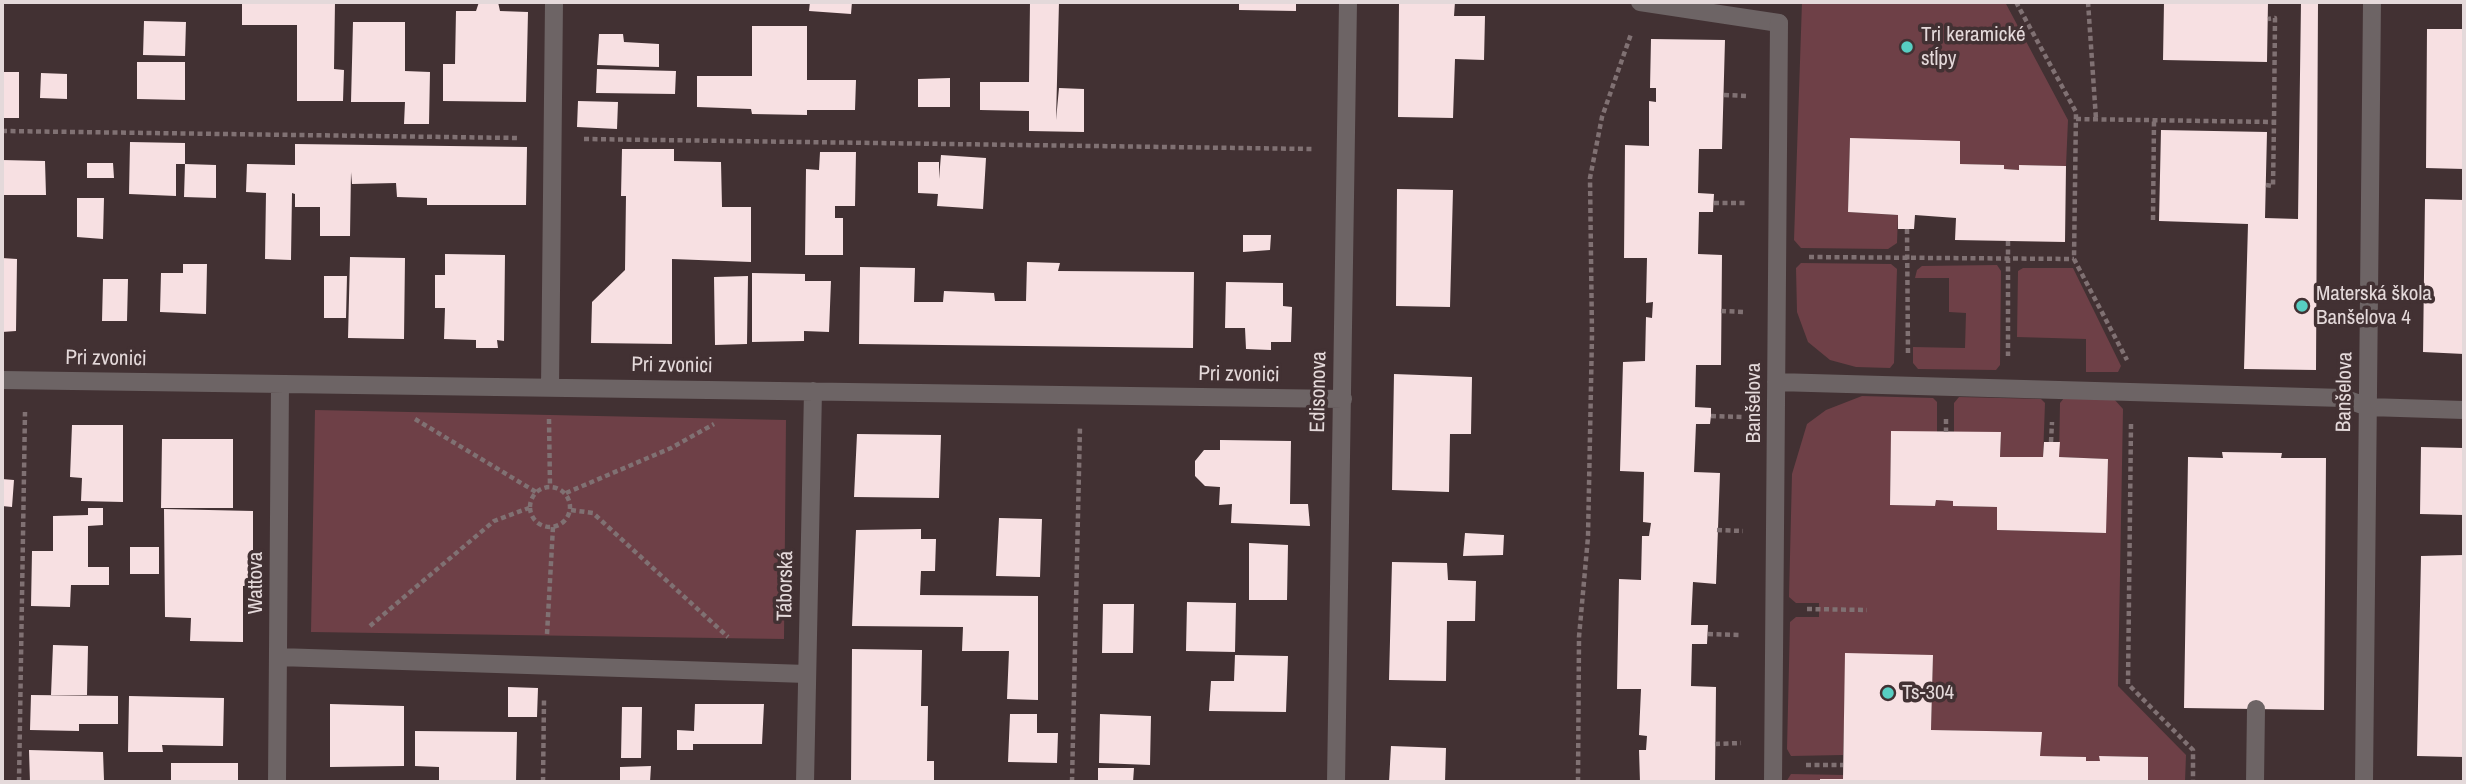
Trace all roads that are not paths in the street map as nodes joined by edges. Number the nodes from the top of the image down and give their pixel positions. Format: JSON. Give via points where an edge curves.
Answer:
{"nodes":[{"id":1,"x":554,"y":2,"type":"edge"},
{"id":2,"x":1348,"y":2,"type":"edge"},
{"id":3,"x":1643,"y":2,"type":"edge"},
{"id":4,"x":2372,"y":2,"type":"edge"},
{"id":5,"x":2,"y":380,"type":"edge"},
{"id":6,"x":1776,"y":383,"type":"junction"},
{"id":7,"x":280,"y":384,"type":"junction"},
{"id":8,"x":550,"y":388,"type":"junction"},
{"id":9,"x":813,"y":391,"type":"junction"},
{"id":10,"x":1342,"y":399,"type":"junction"},
{"id":11,"x":2368,"y":407,"type":"junction"},
{"id":12,"x":2464,"y":410,"type":"edge"},
{"id":13,"x":278,"y":657,"type":"junction"},
{"id":14,"x":807,"y":674,"type":"junction"},
{"id":15,"x":2256,"y":709,"type":"dead end"},
{"id":16,"x":277,"y":782,"type":"edge"},
{"id":17,"x":805,"y":782,"type":"edge"},
{"id":18,"x":1336,"y":782,"type":"edge"},
{"id":19,"x":1773,"y":782,"type":"edge"},
{"id":20,"x":2255,"y":782,"type":"edge"},
{"id":21,"x":2364,"y":782,"type":"edge"}],
"edges":[{"from":1,"to":8,"type":"street"},
{"from":2,"to":10,"type":"street","name":"Edisonova"},
{"from":3,"to":6,"type":"street","name":"Banšelova","via":[[1779,23]]},
{"from":4,"to":11,"type":"street","name":"Banšelova"},
{"from":5,"to":7,"type":"street","name":"Pri zvonici"},
{"from":6,"to":11,"type":"street","via":[[2343,398]]},
{"from":6,"to":19,"type":"street","name":"Banšelova"},
{"from":7,"to":8,"type":"street","name":"Pri zvonici"},
{"from":7,"to":13,"type":"street","name":"Wattova"},
{"from":8,"to":9,"type":"street","name":"Pri zvonici"},
{"from":9,"to":10,"type":"street","name":"Pri zvonici"},
{"from":9,"to":14,"type":"street","name":"Táborská"},
{"from":10,"to":18,"type":"street","name":"Edisonova"},
{"from":11,"to":12,"type":"street"},
{"from":11,"to":21,"type":"street","name":"Banšelova"},
{"from":13,"to":14,"type":"street"},
{"from":13,"to":16,"type":"street","name":"Wattova"},
{"from":14,"to":17,"type":"street","name":"Táborská"},
{"from":15,"to":20,"type":"street"}]}
